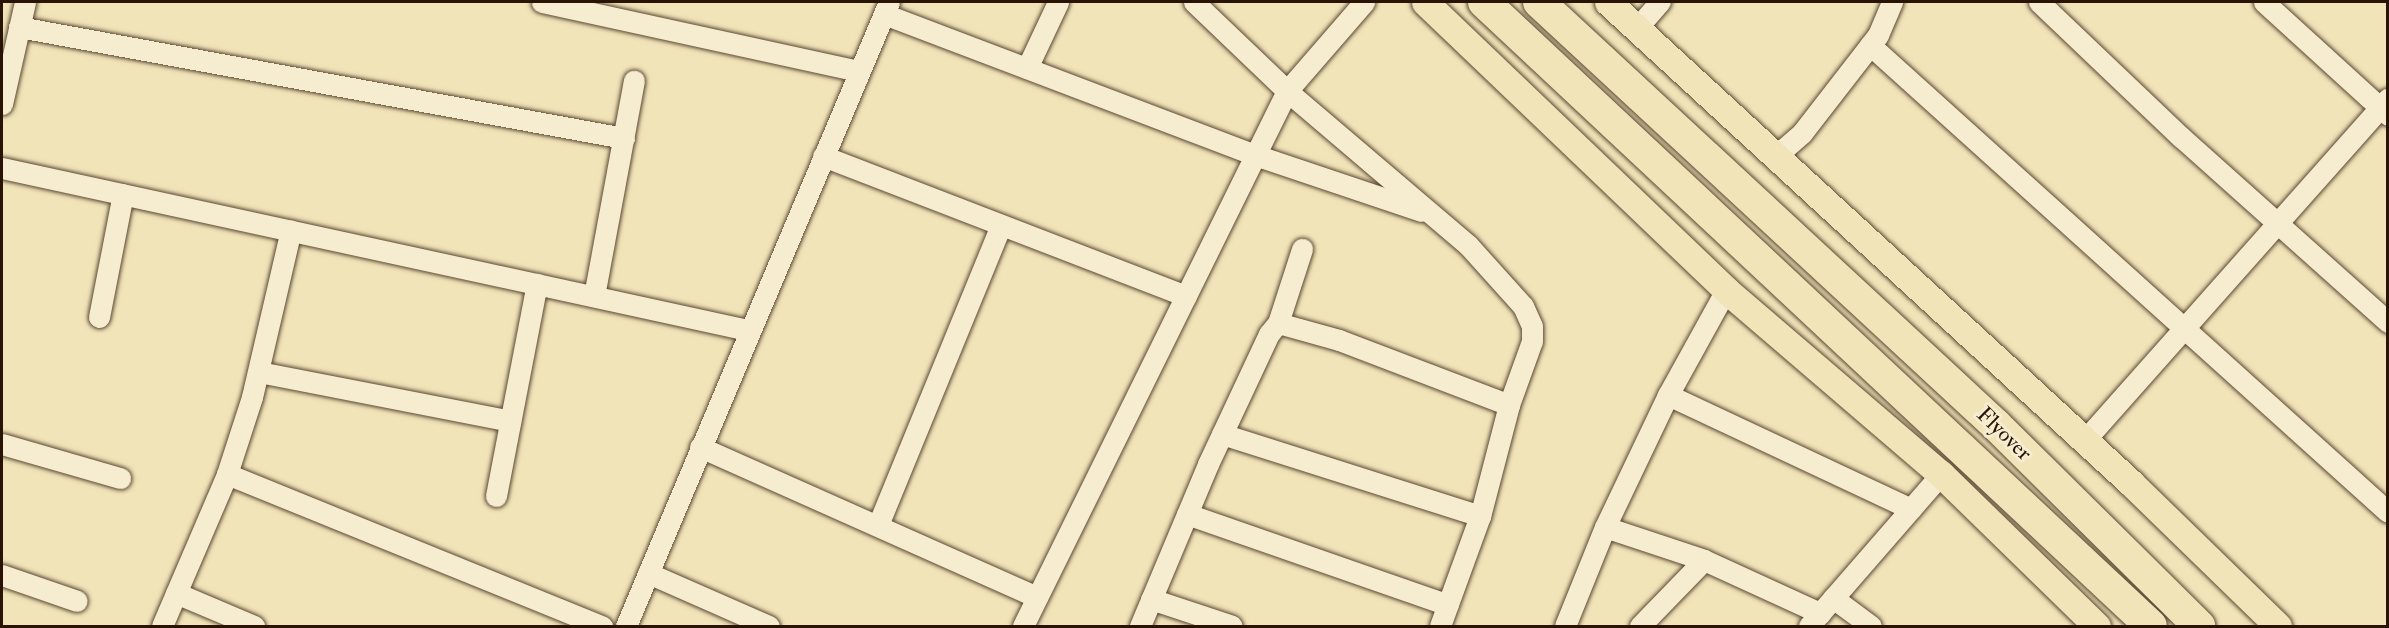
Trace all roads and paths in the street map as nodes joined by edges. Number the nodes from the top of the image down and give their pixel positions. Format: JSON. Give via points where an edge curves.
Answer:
{"nodes":[{"id":1,"x":25,"y":2,"type":"edge"},
{"id":2,"x":542,"y":2,"type":"edge"},
{"id":3,"x":1058,"y":2,"type":"edge"},
{"id":4,"x":1194,"y":2,"type":"edge"},
{"id":5,"x":1364,"y":2,"type":"edge"},
{"id":6,"x":1425,"y":2,"type":"edge"},
{"id":7,"x":1484,"y":2,"type":"edge"},
{"id":8,"x":1539,"y":2,"type":"edge"},
{"id":9,"x":1608,"y":2,"type":"edge"},
{"id":10,"x":1660,"y":2,"type":"edge"},
{"id":11,"x":1892,"y":2,"type":"edge"},
{"id":12,"x":2039,"y":2,"type":"edge"},
{"id":13,"x":2264,"y":2,"type":"edge"},
{"id":14,"x":886,"y":8,"type":"edge"},
{"id":15,"x":19,"y":27,"type":"junction"},
{"id":16,"x":1637,"y":27,"type":"junction"},
{"id":17,"x":1870,"y":45,"type":"junction"},
{"id":18,"x":1028,"y":68,"type":"junction"},
{"id":19,"x":860,"y":71,"type":"junction"},
{"id":20,"x":634,"y":81,"type":"dead end"},
{"id":21,"x":1287,"y":91,"type":"junction"},
{"id":22,"x":2,"y":104,"type":"edge"},
{"id":23,"x":2385,"y":107,"type":"edge"},
{"id":24,"x":624,"y":138,"type":"junction"},
{"id":25,"x":1778,"y":154,"type":"junction"},
{"id":26,"x":1255,"y":155,"type":"junction"},
{"id":27,"x":823,"y":156,"type":"junction"},
{"id":28,"x":2,"y":168,"type":"edge"},
{"id":29,"x":123,"y":194,"type":"junction"},
{"id":30,"x":1432,"y":214,"type":"junction"},
{"id":31,"x":2280,"y":221,"type":"junction"},
{"id":32,"x":1001,"y":225,"type":"junction"},
{"id":33,"x":291,"y":230,"type":"junction"},
{"id":34,"x":1302,"y":249,"type":"dead end"},
{"id":35,"x":537,"y":284,"type":"junction"},
{"id":36,"x":1726,"y":290,"type":"junction"},
{"id":37,"x":594,"y":296,"type":"junction"},
{"id":38,"x":1186,"y":296,"type":"junction"},
{"id":39,"x":99,"y":317,"type":"dead end"},
{"id":40,"x":2388,"y":322,"type":"edge"},
{"id":41,"x":1278,"y":323,"type":"junction"},
{"id":42,"x":2186,"y":327,"type":"junction"},
{"id":43,"x":748,"y":330,"type":"junction"},
{"id":44,"x":259,"y":372,"type":"junction"},
{"id":45,"x":1668,"y":395,"type":"junction"},
{"id":46,"x":1509,"y":405,"type":"junction"},
{"id":47,"x":510,"y":421,"type":"junction"},
{"id":48,"x":1222,"y":434,"type":"junction"},
{"id":49,"x":2084,"y":441,"type":"junction"},
{"id":50,"x":2,"y":444,"type":"edge"},
{"id":51,"x":700,"y":447,"type":"junction"},
{"id":52,"x":227,"y":474,"type":"junction"},
{"id":53,"x":1941,"y":474,"type":"junction"},
{"id":54,"x":120,"y":478,"type":"dead end"},
{"id":55,"x":496,"y":496,"type":"dead end"},
{"id":56,"x":1911,"y":509,"type":"junction"},
{"id":57,"x":2388,"y":512,"type":"edge"},
{"id":58,"x":1187,"y":514,"type":"junction"},
{"id":59,"x":1480,"y":516,"type":"junction"},
{"id":60,"x":878,"y":525,"type":"junction"},
{"id":61,"x":1605,"y":527,"type":"junction"},
{"id":62,"x":1704,"y":560,"type":"junction"},
{"id":63,"x":648,"y":573,"type":"junction"},
{"id":64,"x":2,"y":575,"type":"edge"},
{"id":65,"x":176,"y":593,"type":"junction"},
{"id":66,"x":1037,"y":597,"type":"junction"},
{"id":67,"x":1151,"y":599,"type":"junction"},
{"id":68,"x":76,"y":601,"type":"dead end"},
{"id":69,"x":1448,"y":605,"type":"junction"},
{"id":70,"x":1821,"y":613,"type":"edge"},
{"id":71,"x":162,"y":627,"type":"edge"},
{"id":72,"x":254,"y":627,"type":"edge"},
{"id":73,"x":602,"y":627,"type":"edge"},
{"id":74,"x":626,"y":627,"type":"edge"},
{"id":75,"x":769,"y":627,"type":"edge"},
{"id":76,"x":1023,"y":627,"type":"edge"},
{"id":77,"x":1140,"y":627,"type":"edge"},
{"id":78,"x":1232,"y":627,"type":"edge"},
{"id":79,"x":1440,"y":627,"type":"edge"},
{"id":80,"x":1565,"y":627,"type":"edge"},
{"id":81,"x":1640,"y":627,"type":"edge"},
{"id":82,"x":1870,"y":627,"type":"edge"},
{"id":83,"x":2097,"y":627,"type":"edge"},
{"id":84,"x":2151,"y":627,"type":"edge"},
{"id":85,"x":2199,"y":627,"type":"edge"},
{"id":86,"x":2277,"y":627,"type":"edge"}],
"edges":[{"from":1,"to":15,"type":"street"},
{"from":2,"to":19,"type":"street"},
{"from":3,"to":18,"type":"street"},
{"from":4,"to":21,"type":"street"},
{"from":5,"to":21,"type":"street"},
{"from":6,"to":36,"type":"main road"},
{"from":7,"to":84,"type":"highway","name":"Flyover"},
{"from":8,"to":85,"type":"highway","name":"Flyover","via":[[1996,425]]},
{"from":9,"to":16,"type":"main road"},
{"from":10,"to":16,"type":"street"},
{"from":11,"to":17,"type":"street"},
{"from":12,"to":31,"type":"street","via":[[2181,137]]},
{"from":13,"to":23,"type":"street"},
{"from":14,"to":18,"type":"street"},
{"from":14,"to":19,"type":"street"},
{"from":15,"to":22,"type":"street"},
{"from":15,"to":24,"type":"street"},
{"from":16,"to":25,"type":"main road"},
{"from":17,"to":25,"type":"street","via":[[1802,133]]},
{"from":17,"to":42,"type":"street"},
{"from":18,"to":26,"type":"street"},
{"from":19,"to":27,"type":"street"},
{"from":20,"to":24,"type":"street"},
{"from":21,"to":26,"type":"street"},
{"from":21,"to":30,"type":"street"},
{"from":23,"to":31,"type":"street"},
{"from":24,"to":37,"type":"street"},
{"from":25,"to":49,"type":"main road"},
{"from":26,"to":30,"type":"street"},
{"from":26,"to":38,"type":"street"},
{"from":27,"to":32,"type":"street"},
{"from":27,"to":43,"type":"street"},
{"from":28,"to":29,"type":"street"},
{"from":29,"to":33,"type":"street"},
{"from":29,"to":39,"type":"street"},
{"from":30,"to":46,"type":"street","via":[[1468,245],[1523,306],[1532,326],[1532,341]]},
{"from":31,"to":40,"type":"street"},
{"from":31,"to":42,"type":"street"},
{"from":32,"to":38,"type":"street"},
{"from":32,"to":60,"type":"street"},
{"from":33,"to":35,"type":"street"},
{"from":33,"to":44,"type":"street"},
{"from":34,"to":41,"type":"street"},
{"from":35,"to":37,"type":"street"},
{"from":35,"to":47,"type":"street"},
{"from":36,"to":45,"type":"street"},
{"from":36,"to":53,"type":"main road"},
{"from":37,"to":43,"type":"street"},
{"from":38,"to":66,"type":"street"},
{"from":41,"to":46,"type":"street","via":[[1339,340]]},
{"from":41,"to":48,"type":"street","via":[[1269,334]]},
{"from":42,"to":49,"type":"street"},
{"from":42,"to":57,"type":"street"},
{"from":43,"to":51,"type":"street"},
{"from":44,"to":47,"type":"street"},
{"from":44,"to":52,"type":"street"},
{"from":45,"to":56,"type":"street"},
{"from":45,"to":61,"type":"street"},
{"from":46,"to":59,"type":"street"},
{"from":47,"to":55,"type":"street"},
{"from":48,"to":58,"type":"street"},
{"from":48,"to":59,"type":"street"},
{"from":49,"to":86,"type":"main road"},
{"from":50,"to":54,"type":"street"},
{"from":51,"to":60,"type":"street"},
{"from":51,"to":63,"type":"street"},
{"from":52,"to":65,"type":"street"},
{"from":52,"to":73,"type":"street"},
{"from":53,"to":56,"type":"street"},
{"from":53,"to":83,"type":"main road"},
{"from":56,"to":70,"type":"street"},
{"from":58,"to":67,"type":"street"},
{"from":58,"to":69,"type":"street"},
{"from":59,"to":69,"type":"street"},
{"from":60,"to":66,"type":"street"},
{"from":61,"to":62,"type":"street"},
{"from":61,"to":80,"type":"street"},
{"from":62,"to":70,"type":"street"},
{"from":62,"to":81,"type":"street"},
{"from":63,"to":74,"type":"street"},
{"from":63,"to":75,"type":"street"},
{"from":64,"to":68,"type":"street"},
{"from":65,"to":71,"type":"street"},
{"from":65,"to":72,"type":"street"},
{"from":66,"to":76,"type":"street"},
{"from":67,"to":77,"type":"street"},
{"from":67,"to":78,"type":"street"},
{"from":69,"to":79,"type":"street"},
{"from":70,"to":82,"type":"street"}]}
